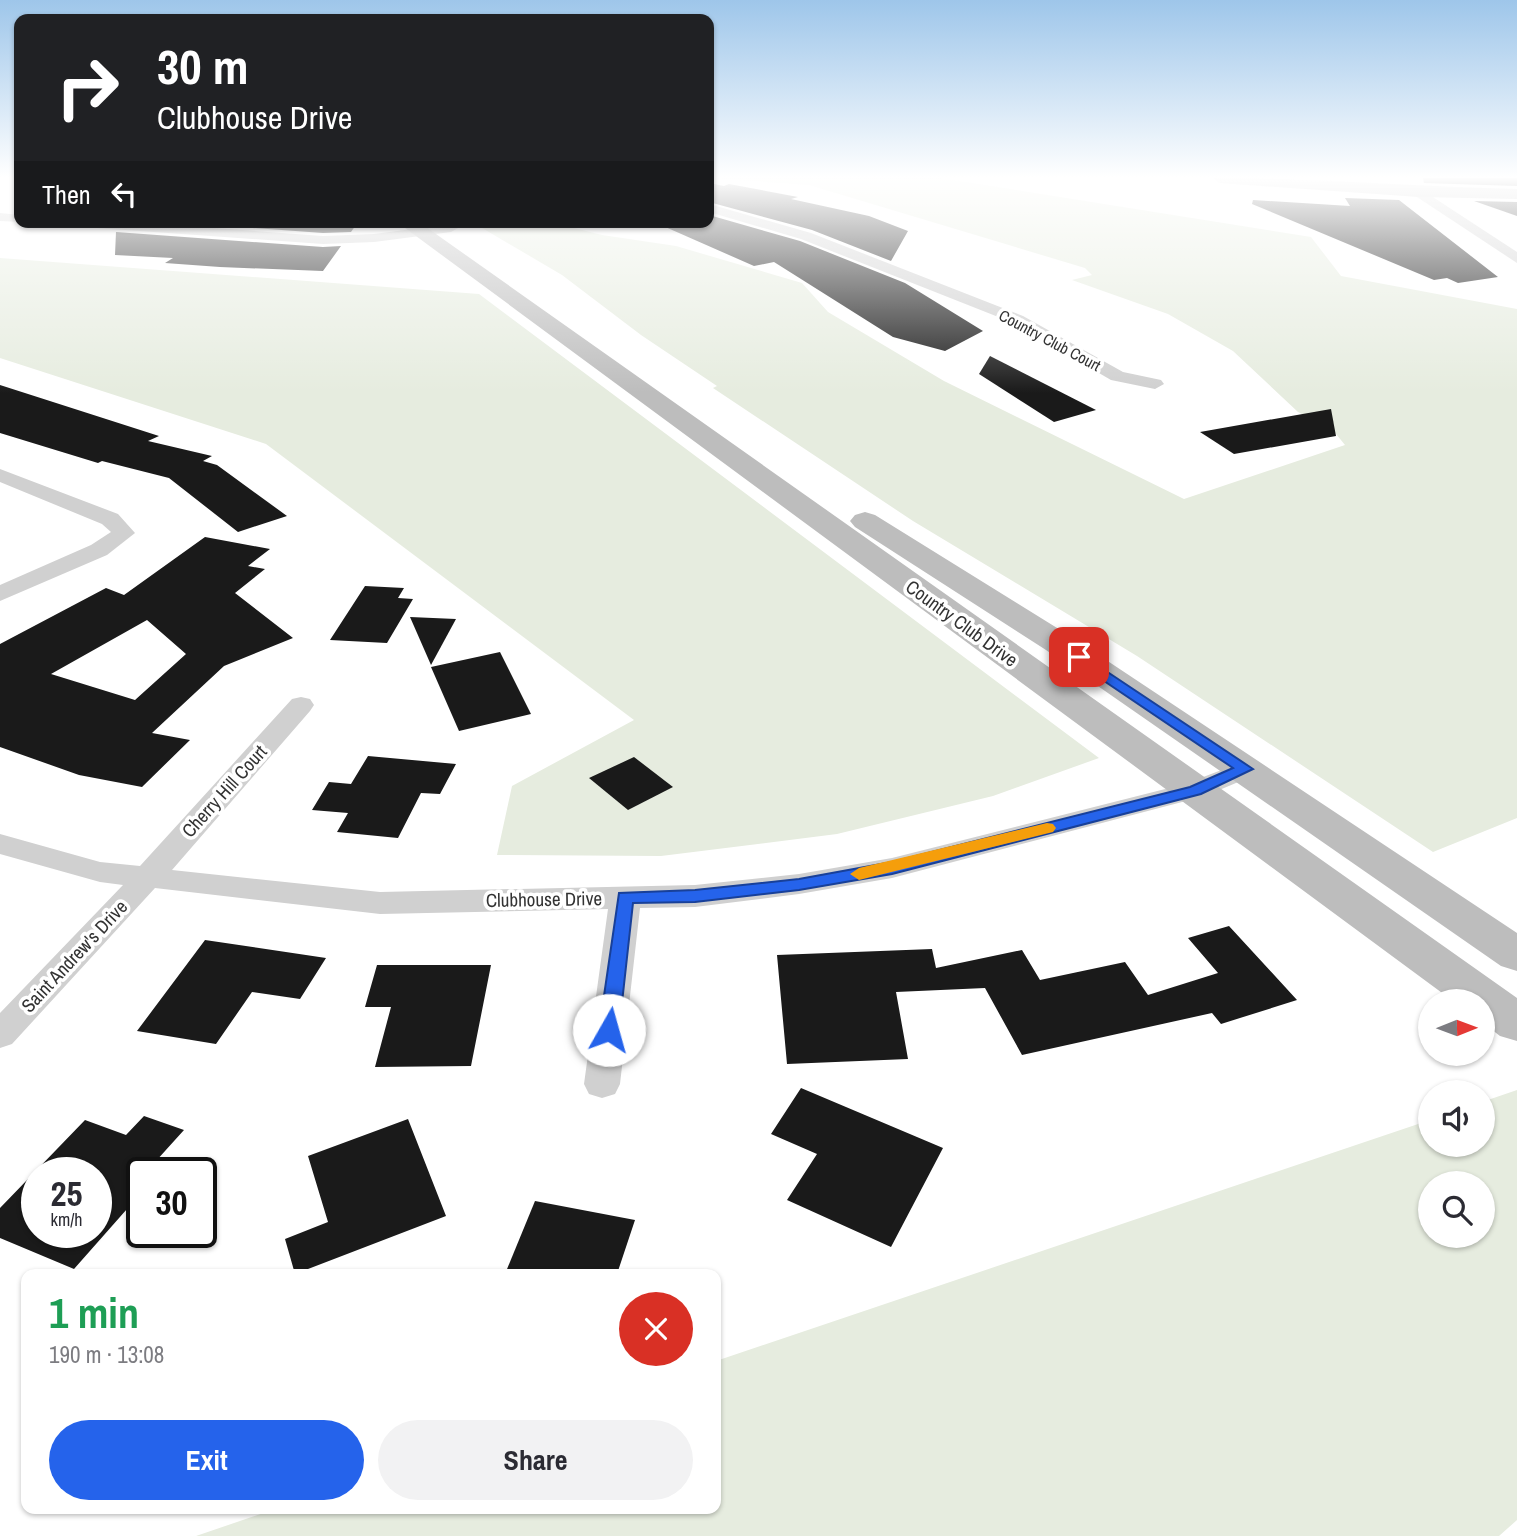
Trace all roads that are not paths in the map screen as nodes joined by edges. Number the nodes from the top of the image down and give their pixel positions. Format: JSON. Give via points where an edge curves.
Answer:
{"nodes":[{"id":1,"x":462,"y":250,"type":"edge"},
{"id":2,"x":465,"y":250,"type":"edge"},
{"id":3,"x":841,"y":250,"type":"edge"},
{"id":4,"x":1155,"y":384,"type":"dead end"},
{"id":5,"x":0,"y":475,"type":"edge"},
{"id":6,"x":0,"y":594,"type":"edge"},
{"id":7,"x":301,"y":705,"type":"dead end"},
{"id":8,"x":1245,"y":769,"type":"junction"},
{"id":9,"x":1195,"y":790,"type":"junction"},
{"id":10,"x":0,"y":844,"type":"edge"},
{"id":11,"x":148,"y":877,"type":"junction"},
{"id":12,"x":625,"y":897,"type":"junction"},
{"id":13,"x":1517,"y":956,"type":"edge"},
{"id":14,"x":1517,"y":1023,"type":"edge"},
{"id":15,"x":0,"y":1035,"type":"edge"},
{"id":16,"x":602,"y":1084,"type":"dead end"}],
"edges":[{"from":1,"to":9,"type":"main road","name":"Country Club Drive"},
{"from":2,"to":8,"type":"main road","name":"Country Club Drive","via":[[890,539],[1058,643]]},
{"from":3,"to":4,"type":"street","name":"Country Club Court","via":[[1017,319],[1117,376]]},
{"from":5,"to":6,"type":"street","via":[[110,519],[124,533],[99,550]]},
{"from":7,"to":11,"type":"street","name":"Cherry Hill Court"},
{"from":8,"to":9,"type":"street","name":"Clubhouse Drive"},
{"from":8,"to":13,"type":"main road","name":"Country Club Drive"},
{"from":9,"to":12,"type":"street","name":"Clubhouse Drive","via":[[892,868],[695,896]]},
{"from":9,"to":14,"type":"main road","name":"Country Club Drive"},
{"from":10,"to":11,"type":"street","name":"Clubhouse Drive","via":[[100,872]]},
{"from":11,"to":12,"type":"street","name":"Clubhouse Drive","via":[[380,903]]},
{"from":11,"to":15,"type":"street","name":"Saint Andrew's Drive"},
{"from":12,"to":16,"type":"street"}]}
